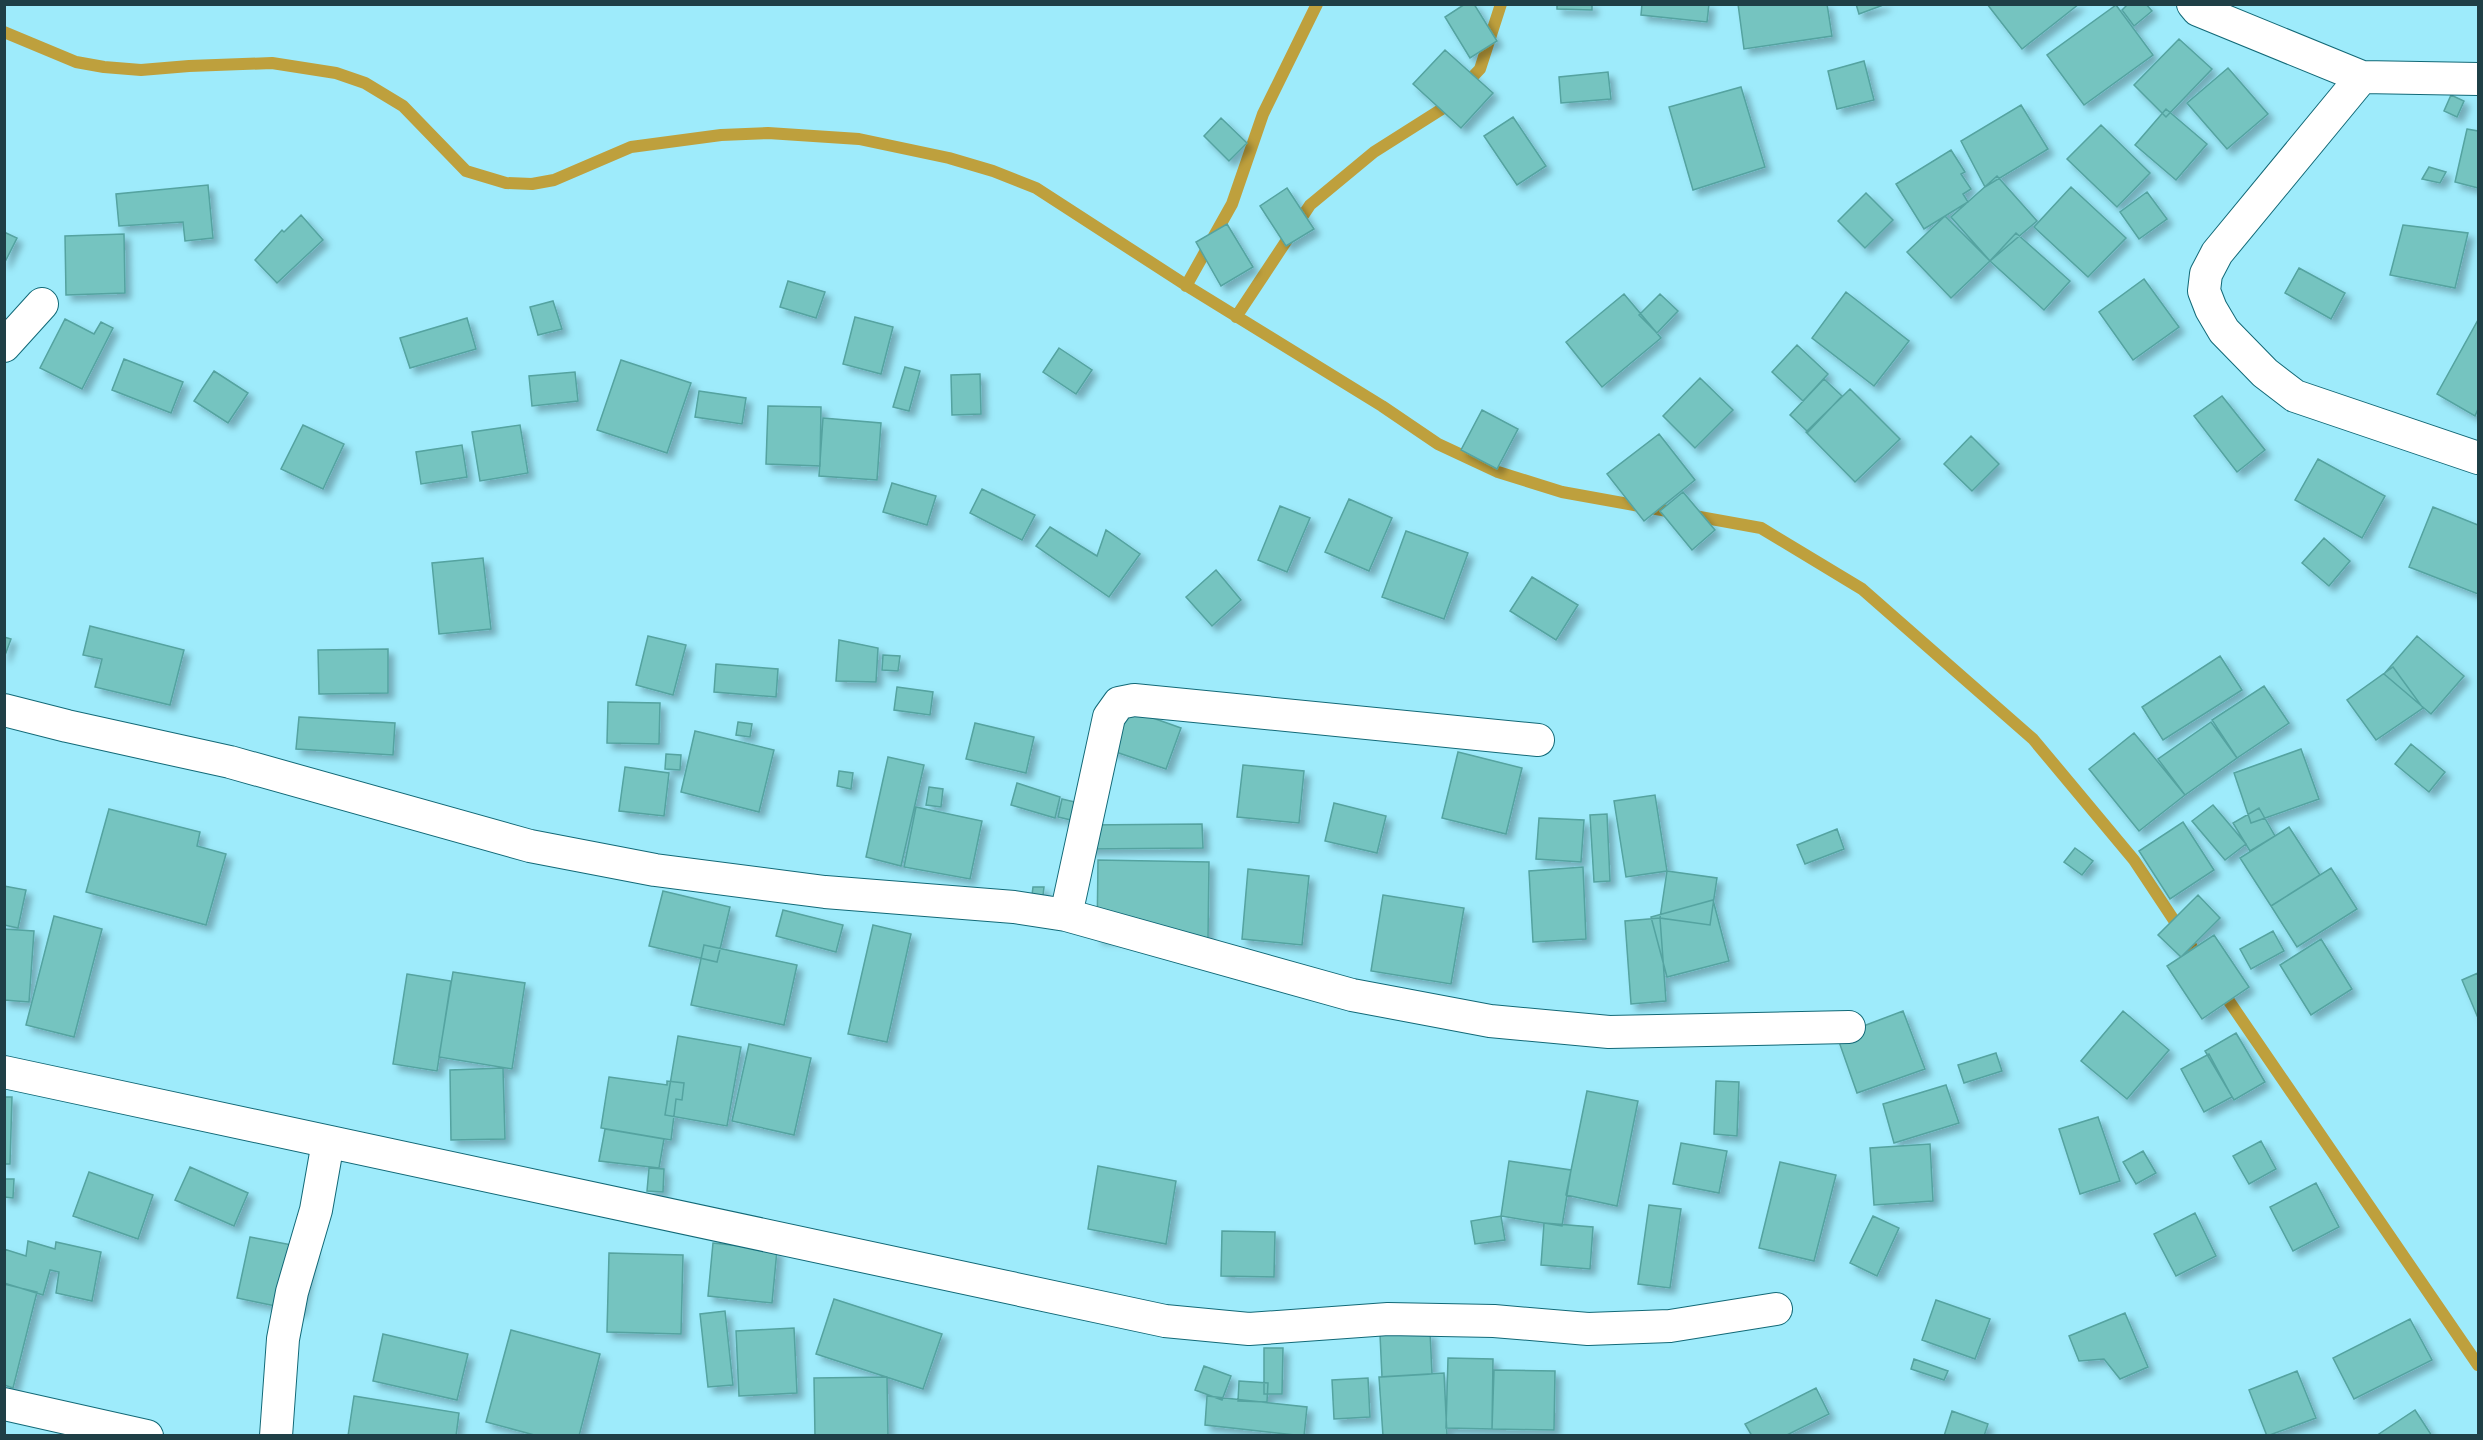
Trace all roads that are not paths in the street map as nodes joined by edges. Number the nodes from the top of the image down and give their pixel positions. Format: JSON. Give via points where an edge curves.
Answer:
{"nodes":[{"id":1,"x":2193,"y":4,"type":"edge"},
{"id":2,"x":2249,"y":17,"type":"edge"},
{"id":3,"x":2362,"y":77,"type":"junction"},
{"id":4,"x":2478,"y":79,"type":"edge"},
{"id":5,"x":42,"y":304,"type":"dead end"},
{"id":6,"x":4,"y":346,"type":"edge"},
{"id":7,"x":2478,"y":458,"type":"edge"},
{"id":8,"x":4,"y":710,"type":"edge"},
{"id":9,"x":1538,"y":740,"type":"dead end"},
{"id":10,"x":1066,"y":915,"type":"junction"},
{"id":11,"x":1849,"y":1027,"type":"dead end"},
{"id":12,"x":4,"y":1072,"type":"edge"},
{"id":13,"x":328,"y":1142,"type":"junction"},
{"id":14,"x":1776,"y":1309,"type":"dead end"},
{"id":15,"x":4,"y":1404,"type":"edge"},
{"id":16,"x":147,"y":1436,"type":"edge"},
{"id":17,"x":276,"y":1436,"type":"edge"}],
"edges":[{"from":1,"to":2,"type":"street","via":[[2198,10]]},
{"from":2,"to":3,"type":"street"},
{"from":3,"to":4,"type":"street"},
{"from":3,"to":7,"type":"street","via":[[2217,254],[2206,274],[2204,291],[2224,331],[2265,373],[2295,396]]},
{"from":5,"to":6,"type":"street"},
{"from":8,"to":10,"type":"street","via":[[230,762],[530,846],[655,870],[791,888]]},
{"from":9,"to":10,"type":"street","via":[[1134,700],[1119,703],[1109,717]]},
{"from":10,"to":11,"type":"street","via":[[1352,995],[1490,1021],[1609,1032]]},
{"from":12,"to":13,"type":"street"},
{"from":13,"to":14,"type":"street","via":[[1165,1321],[1249,1329],[1388,1319],[1494,1321],[1588,1329],[1670,1326]]},
{"from":13,"to":17,"type":"street","via":[[316,1210],[285,1330]]},
{"from":15,"to":16,"type":"street"}]}
